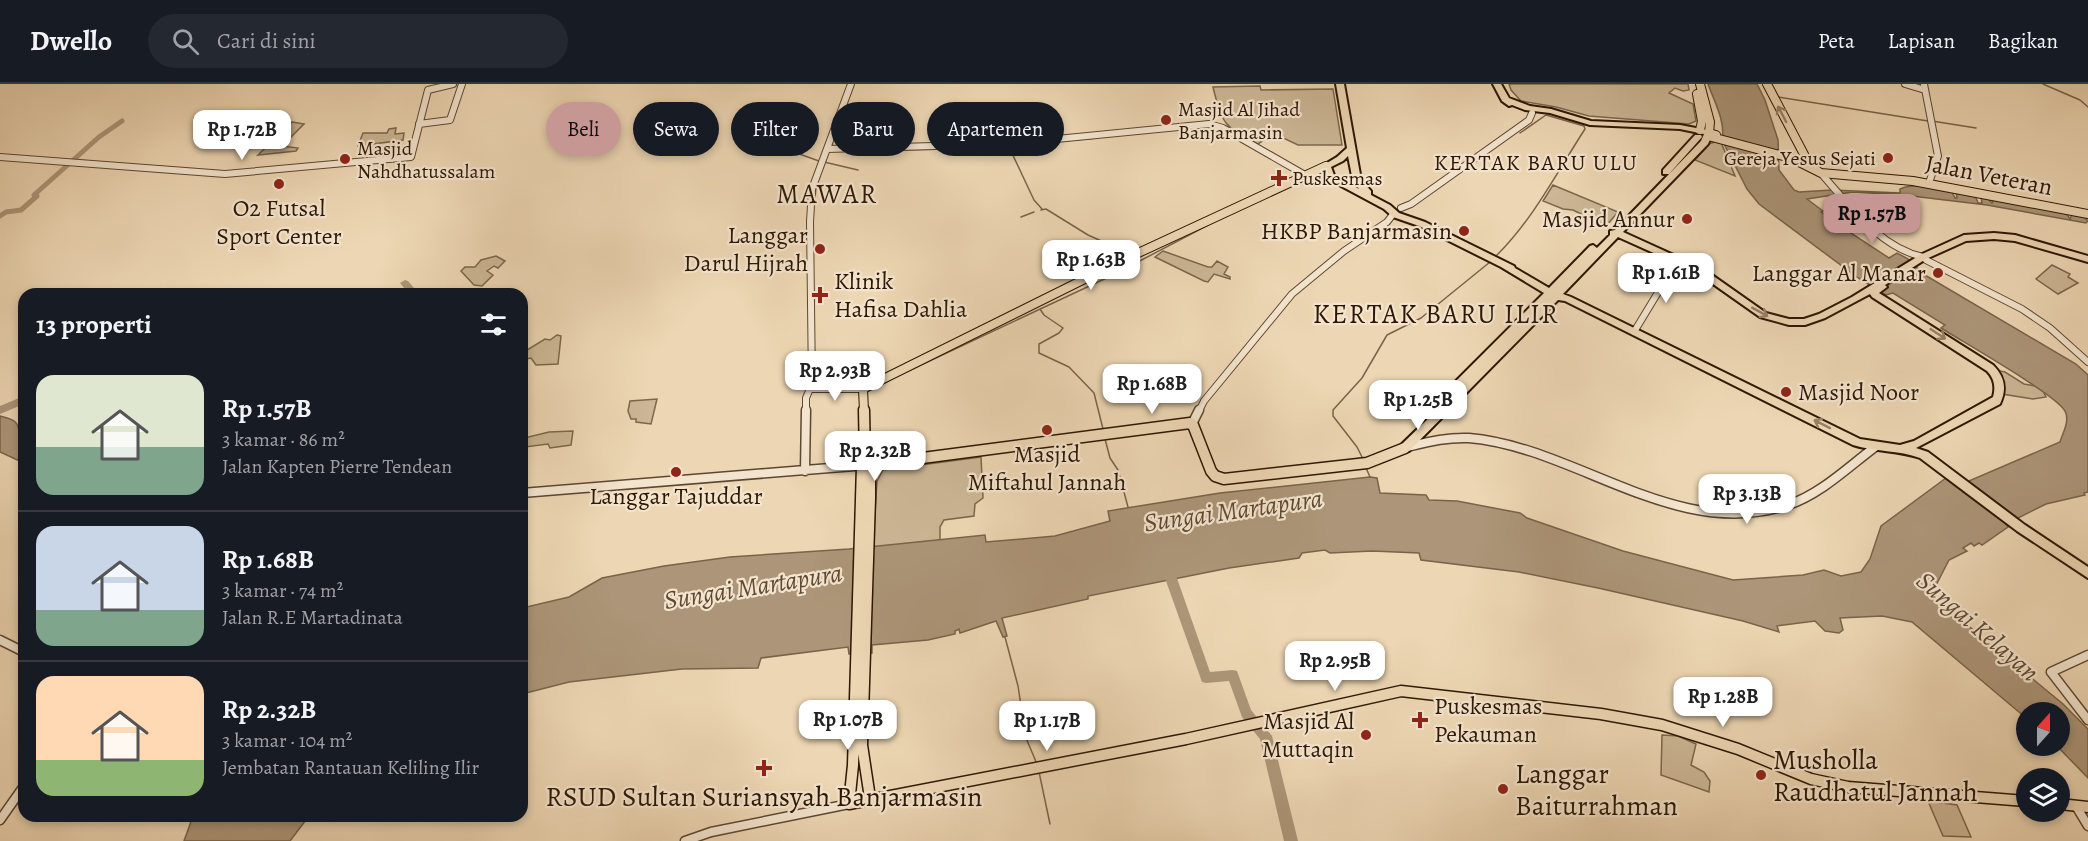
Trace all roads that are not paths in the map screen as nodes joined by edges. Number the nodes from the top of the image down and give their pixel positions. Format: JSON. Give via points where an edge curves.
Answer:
{"nodes":[{"id":1,"x":453,"y":84,"type":"edge"},
{"id":2,"x":462,"y":84,"type":"edge"},
{"id":3,"x":850,"y":84,"type":"edge"},
{"id":4,"x":1340,"y":84,"type":"edge"},
{"id":5,"x":1497,"y":84,"type":"edge"},
{"id":6,"x":1694,"y":84,"type":"edge"},
{"id":7,"x":1700,"y":84,"type":"edge"},
{"id":8,"x":1767,"y":84,"type":"edge"},
{"id":9,"x":1905,"y":84,"type":"edge"},
{"id":10,"x":1924,"y":87,"type":"edge"},
{"id":11,"x":1529,"y":111,"type":"junction"},
{"id":12,"x":419,"y":124,"type":"junction"},
{"id":13,"x":1704,"y":133,"type":"junction"},
{"id":14,"x":1798,"y":144,"type":"junction"},
{"id":15,"x":1352,"y":148,"type":"junction"},
{"id":16,"x":827,"y":149,"type":"junction"},
{"id":17,"x":1792,"y":156,"type":"junction"},
{"id":18,"x":0,"y":157,"type":"edge"},
{"id":19,"x":1340,"y":159,"type":"junction"},
{"id":20,"x":1354,"y":163,"type":"junction"},
{"id":21,"x":1811,"y":164,"type":"junction"},
{"id":22,"x":1326,"y":166,"type":"junction"},
{"id":23,"x":1821,"y":173,"type":"junction"},
{"id":24,"x":1308,"y":174,"type":"junction"},
{"id":25,"x":1847,"y":174,"type":"junction"},
{"id":26,"x":1331,"y":177,"type":"junction"},
{"id":27,"x":1357,"y":181,"type":"junction"},
{"id":28,"x":1340,"y":183,"type":"junction"},
{"id":29,"x":1929,"y":183,"type":"junction"},
{"id":30,"x":1404,"y":212,"type":"junction"},
{"id":31,"x":2088,"y":214,"type":"edge"},
{"id":32,"x":1613,"y":231,"type":"junction"},
{"id":33,"x":1923,"y":260,"type":"junction"},
{"id":34,"x":1677,"y":261,"type":"junction"},
{"id":35,"x":2088,"y":261,"type":"edge"},
{"id":36,"x":1872,"y":291,"type":"junction"},
{"id":37,"x":1557,"y":294,"type":"junction"},
{"id":38,"x":1855,"y":299,"type":"junction"},
{"id":39,"x":1889,"y":302,"type":"junction"},
{"id":40,"x":1634,"y":332,"type":"junction"},
{"id":41,"x":2086,"y":360,"type":"edge"},
{"id":42,"x":810,"y":389,"type":"junction"},
{"id":43,"x":863,"y":389,"type":"junction"},
{"id":44,"x":1192,"y":424,"type":"junction"},
{"id":45,"x":1923,"y":440,"type":"junction"},
{"id":46,"x":1875,"y":447,"type":"junction"},
{"id":47,"x":1892,"y":449,"type":"junction"},
{"id":48,"x":1400,"y":450,"type":"junction"},
{"id":49,"x":1926,"y":455,"type":"junction"},
{"id":50,"x":865,"y":464,"type":"junction"},
{"id":51,"x":805,"y":471,"type":"junction"},
{"id":52,"x":528,"y":493,"type":"edge"},
{"id":53,"x":2065,"y":556,"type":"junction"},
{"id":54,"x":2088,"y":568,"type":"edge"},
{"id":55,"x":2088,"y":573,"type":"edge"},
{"id":56,"x":0,"y":640,"type":"edge"},
{"id":57,"x":18,"y":649,"type":"edge"},
{"id":58,"x":2088,"y":655,"type":"edge"},
{"id":59,"x":858,"y":700,"type":"junction"},
{"id":60,"x":2088,"y":720,"type":"edge"},
{"id":61,"x":18,"y":794,"type":"edge"},
{"id":62,"x":870,"y":798,"type":"junction"},
{"id":63,"x":2016,"y":800,"type":"edge"},
{"id":64,"x":849,"y":804,"type":"junction"},
{"id":65,"x":2082,"y":806,"type":"edge"},
{"id":66,"x":0,"y":820,"type":"edge"},
{"id":67,"x":2088,"y":826,"type":"edge"},
{"id":68,"x":685,"y":841,"type":"edge"}],
"edges":[{"from":1,"to":12,"type":"street","via":[[428,90]]},
{"from":2,"to":12,"type":"street","via":[[450,120]]},
{"from":3,"to":16,"type":"street"},
{"from":4,"to":15,"type":"highway"},
{"from":5,"to":11,"type":"highway","via":[[1509,104]]},
{"from":6,"to":13,"type":"main road"},
{"from":7,"to":13,"type":"main road","via":[[1710,122]]},
{"from":14,"to":8,"type":"main road","one_way":true},
{"from":9,"to":10,"type":"street"},
{"from":10,"to":29,"type":"street","via":[[1938,156]]},
{"from":11,"to":13,"type":"highway","via":[[1558,113],[1590,123],[1688,128]]},
{"from":11,"to":30,"type":"street","via":[[1531,118]]},
{"from":12,"to":18,"type":"street","via":[[411,156],[261,172],[225,174]]},
{"from":13,"to":17,"type":"main road"},
{"from":13,"to":32,"type":"highway"},
{"from":14,"to":17,"type":"main road","via":[[1797,154]]},
{"from":14,"to":21,"type":"main road"},
{"from":15,"to":19,"type":"highway"},
{"from":15,"to":20,"type":"highway"},
{"from":16,"to":24,"type":"street","via":[[1005,144],[1209,124]]},
{"from":16,"to":42,"type":"street","via":[[812,189],[810,217]]},
{"from":17,"to":21,"type":"main road"},
{"from":17,"to":23,"type":"main road"},
{"from":19,"to":20,"type":"highway"},
{"from":19,"to":22,"type":"highway"},
{"from":20,"to":27,"type":"highway"},
{"from":21,"to":23,"type":"street"},
{"from":21,"to":25,"type":"main road"},
{"from":22,"to":24,"type":"main road"},
{"from":22,"to":26,"type":"highway"},
{"from":23,"to":25,"type":"main road"},
{"from":23,"to":33,"type":"street","via":[[1876,232]]},
{"from":24,"to":26,"type":"main road"},
{"from":24,"to":43,"type":"main road"},
{"from":25,"to":29,"type":"main road","name":"Jalan Veteran"},
{"from":26,"to":28,"type":"highway"},
{"from":27,"to":28,"type":"highway"},
{"from":27,"to":30,"type":"highway","via":[[1364,190]]},
{"from":28,"to":30,"type":"highway"},
{"from":29,"to":31,"type":"main road","name":"Jalan Veteran"},
{"from":30,"to":37,"type":"highway"},
{"from":30,"to":44,"type":"street","via":[[1344,251],[1292,294],[1204,401]]},
{"from":32,"to":34,"type":"highway"},
{"from":32,"to":37,"type":"highway"},
{"from":33,"to":35,"type":"highway","via":[[1980,239],[2016,242]]},
{"from":33,"to":36,"type":"highway"},
{"from":33,"to":41,"type":"street","via":[[2022,309],[2050,327]]},
{"from":34,"to":38,"type":"highway","one_way":true,"via":[[1702,272],[1763,315],[1780,321],[1814,320]]},
{"from":34,"to":40,"type":"street"},
{"from":36,"to":38,"type":"highway"},
{"from":36,"to":39,"type":"highway"},
{"from":37,"to":40,"type":"highway"},
{"from":37,"to":48,"type":"highway"},
{"from":38,"to":39,"type":"highway","via":[[1868,297]]},
{"from":39,"to":45,"type":"highway","one_way":true,"via":[[1990,368],[1998,378],[1997,400]]},
{"from":46,"to":40,"type":"highway","one_way":true,"via":[[1857,442]]},
{"from":42,"to":43,"type":"street"},
{"from":42,"to":51,"type":"street","via":[[806,398]]},
{"from":43,"to":50,"type":"main road"},
{"from":44,"to":48,"type":"main road","via":[[1211,471],[1220,479],[1367,463]]},
{"from":44,"to":50,"type":"main road"},
{"from":45,"to":47,"type":"highway"},
{"from":45,"to":49,"type":"highway","via":[[1921,447]]},
{"from":46,"to":47,"type":"highway"},
{"from":46,"to":48,"type":"street","via":[[1803,499],[1740,513],[1677,505],[1510,446],[1438,439]]},
{"from":47,"to":49,"type":"highway"},
{"from":49,"to":53,"type":"highway"},
{"from":50,"to":51,"type":"street"},
{"from":50,"to":59,"type":"main road"},
{"from":51,"to":52,"type":"street"},
{"from":53,"to":54,"type":"highway"},
{"from":53,"to":55,"type":"highway"},
{"from":56,"to":57,"type":"street"},
{"from":58,"to":60,"type":"street","via":[[2051,672]]},
{"from":59,"to":62,"type":"main road"},
{"from":59,"to":64,"type":"main road"},
{"from":61,"to":66,"type":"street"},
{"from":62,"to":63,"type":"main road","via":[[1041,768],[1413,691],[1662,724],[1828,783]]},
{"from":62,"to":64,"type":"main road"},
{"from":64,"to":68,"type":"street","via":[[711,832]]},
{"from":65,"to":67,"type":"street"}]}
